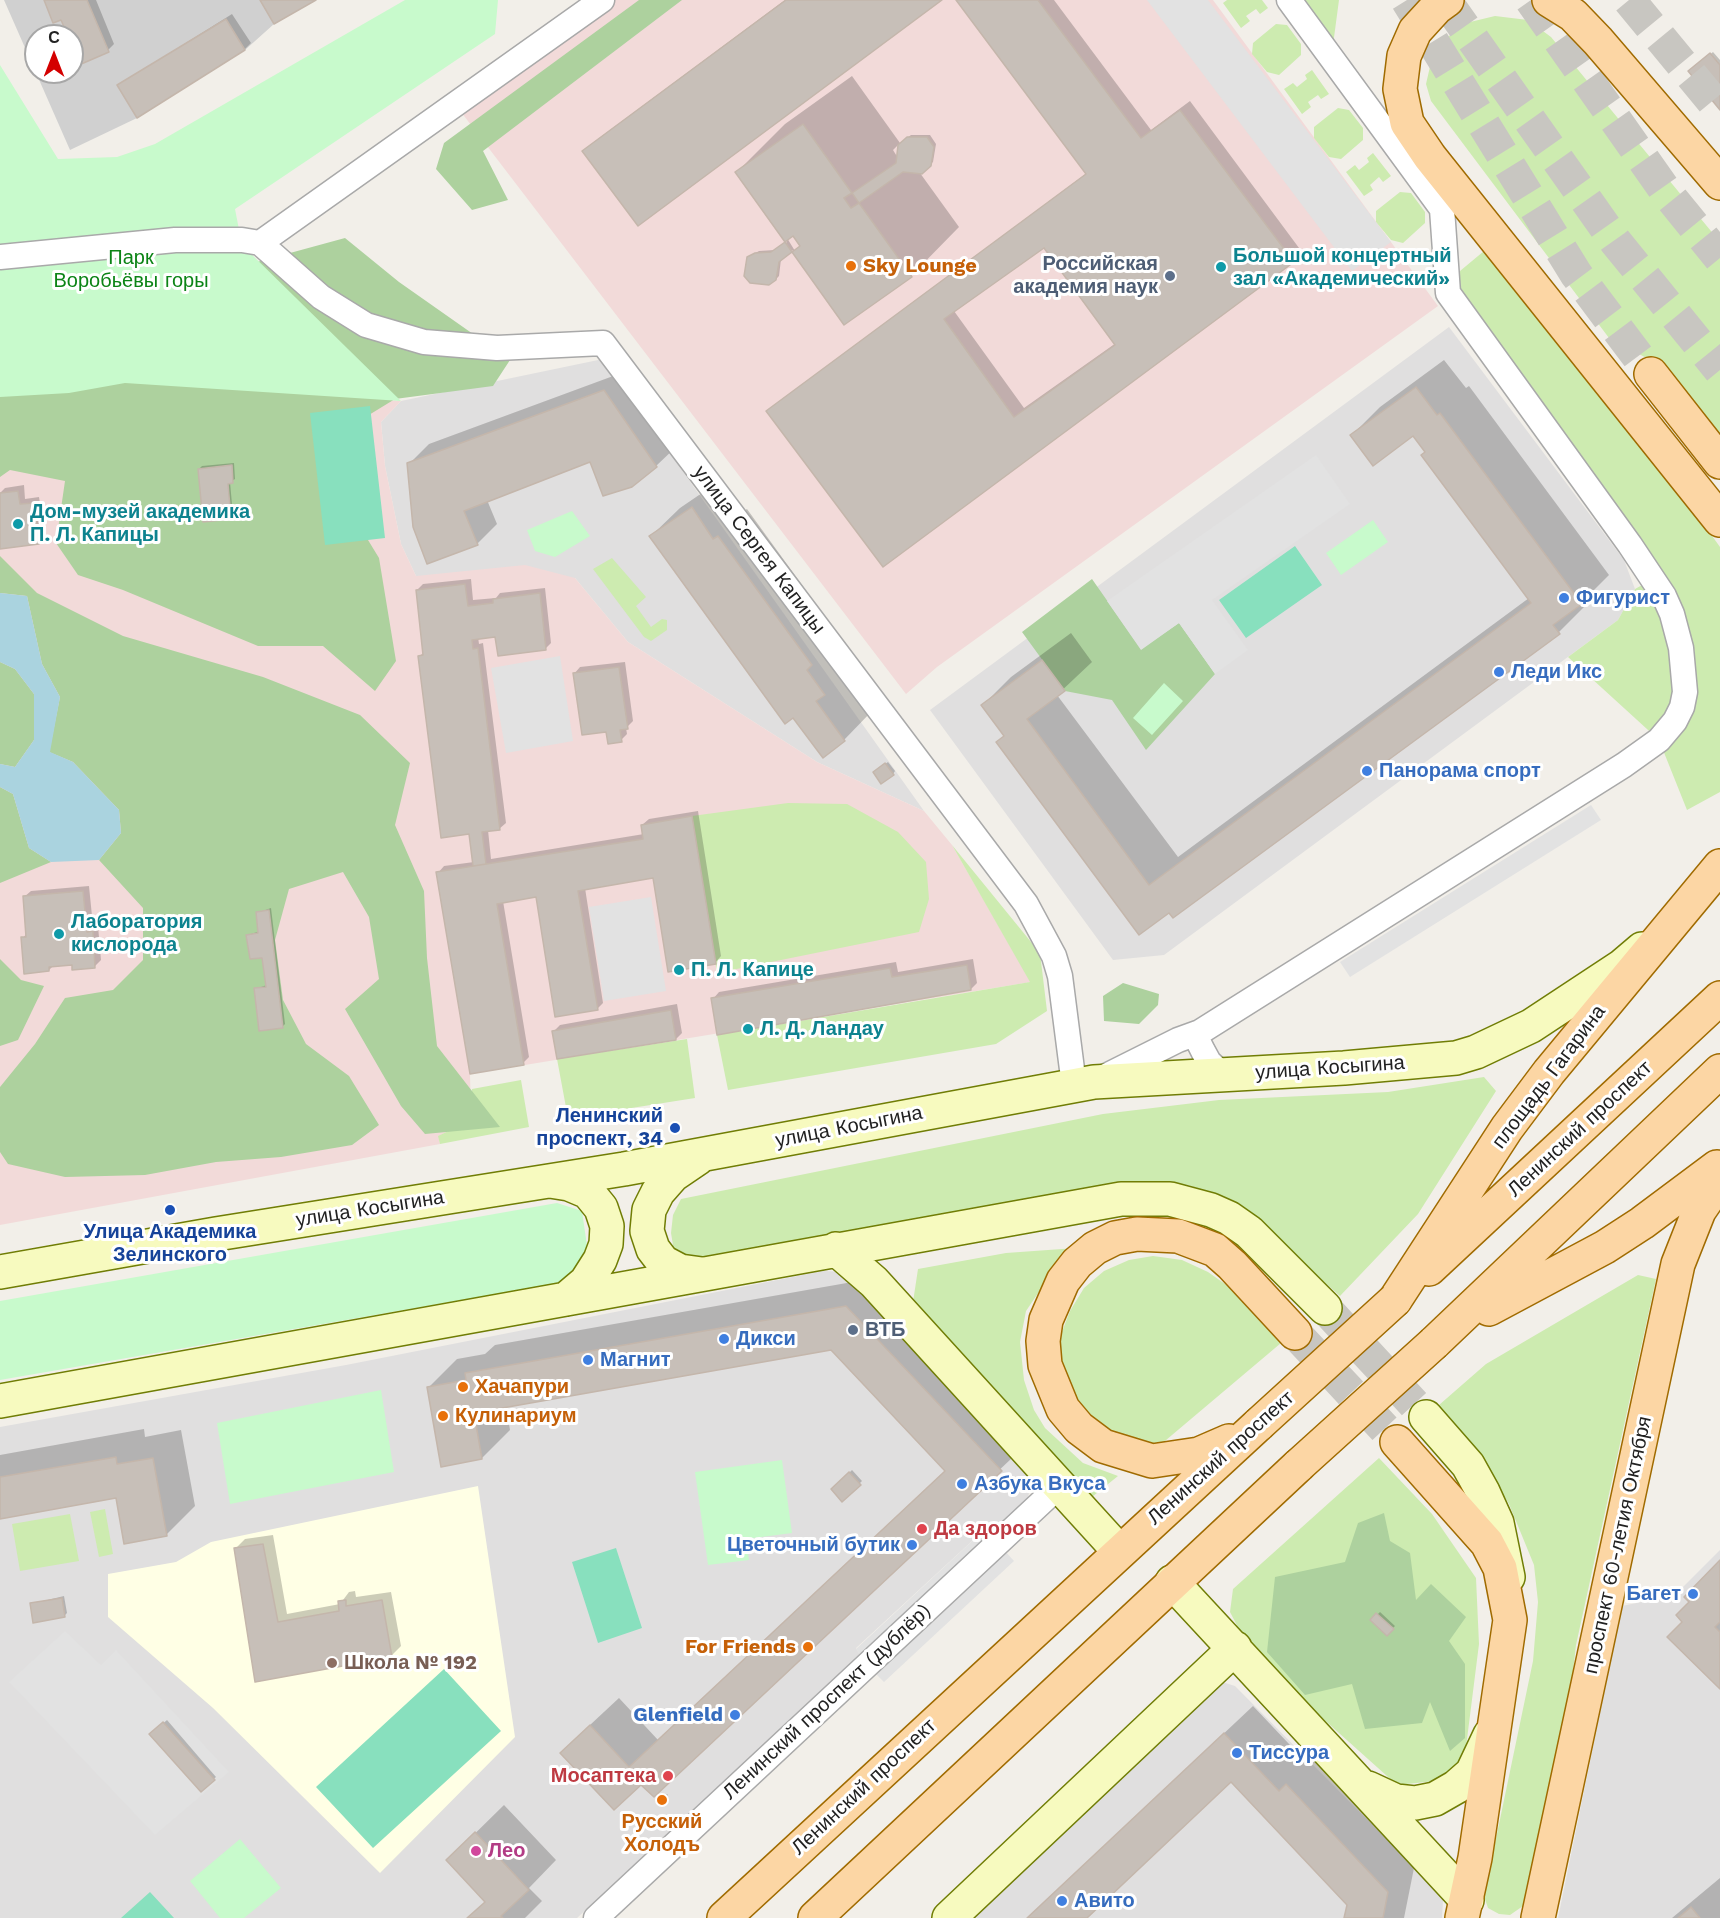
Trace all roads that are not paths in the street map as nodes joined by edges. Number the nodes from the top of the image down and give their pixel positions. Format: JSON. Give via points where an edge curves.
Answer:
{"nodes":[{"id":1,"x":602,"y":0,"type":"edge"},
{"id":2,"x":1289,"y":0,"type":"edge"},
{"id":3,"x":1447,"y":0,"type":"edge"},
{"id":4,"x":1549,"y":0,"type":"edge"},
{"id":5,"x":1720,"y":183,"type":"edge"},
{"id":6,"x":260,"y":243,"type":"junction"},
{"id":7,"x":0,"y":257,"type":"edge"},
{"id":8,"x":1651,"y":374,"type":"tunnel mouth"},
{"id":9,"x":1720,"y":462,"type":"edge"},
{"id":10,"x":1720,"y":520,"type":"edge"},
{"id":11,"x":1720,"y":866,"type":"edge"},
{"id":12,"x":1666,"y":928,"type":"junction"},
{"id":13,"x":1720,"y":998,"type":"edge"},
{"id":14,"x":1200,"y":1032,"type":"junction"},
{"id":15,"x":1720,"y":1071,"type":"edge"},
{"id":16,"x":1223,"y":1075,"type":"junction"},
{"id":17,"x":1084,"y":1084,"type":"junction"},
{"id":18,"x":702,"y":1155,"type":"junction"},
{"id":19,"x":1720,"y":1165,"type":"edge"},
{"id":20,"x":1720,"y":1180,"type":"edge"},
{"id":21,"x":549,"y":1181,"type":"junction"},
{"id":22,"x":1025,"y":1216,"type":"junction"},
{"id":23,"x":836,"y":1249,"type":"junction"},
{"id":24,"x":1232,"y":1265,"type":"junction"},
{"id":25,"x":0,"y":1272,"type":"edge"},
{"id":26,"x":704,"y":1274,"type":"junction"},
{"id":27,"x":566,"y":1299,"type":"junction"},
{"id":28,"x":1395,"y":1300,"type":"junction"},
{"id":29,"x":1325,"y":1308,"type":"tunnel mouth"},
{"id":30,"x":1295,"y":1333,"type":"tunnel mouth"},
{"id":31,"x":1434,"y":1343,"type":"junction"},
{"id":32,"x":0,"y":1401,"type":"edge"},
{"id":33,"x":1425,"y":1416,"type":"tunnel mouth"},
{"id":34,"x":1259,"y":1424,"type":"junction"},
{"id":35,"x":1397,"y":1442,"type":"tunnel mouth"},
{"id":36,"x":1058,"y":1487,"type":"junction"},
{"id":37,"x":1119,"y":1551,"type":"junction"},
{"id":38,"x":1172,"y":1582,"type":"junction"},
{"id":39,"x":1510,"y":1620,"type":"junction"},
{"id":40,"x":1235,"y":1648,"type":"junction"},
{"id":41,"x":1499,"y":1704,"type":"junction"},
{"id":42,"x":1359,"y":1782,"type":"junction"},
{"id":43,"x":1465,"y":1909,"type":"edge"},
{"id":44,"x":596,"y":1918,"type":"edge"},
{"id":45,"x":724,"y":1918,"type":"edge"},
{"id":46,"x":815,"y":1918,"type":"edge"},
{"id":47,"x":949,"y":1918,"type":"edge"},
{"id":48,"x":1538,"y":1918,"type":"edge"}],
"edges":[{"from":1,"to":6,"type":"street"},
{"from":2,"to":14,"type":"street","via":[[1442,209],[1448,292],[1653,579],[1672,614],[1681,648],[1685,692],[1675,721],[1659,740],[1624,765]]},
{"from":3,"to":10,"type":"main road","via":[[1415,31],[1404,56],[1401,89],[1407,123]]},
{"from":4,"to":5,"type":"main road","via":[[1573,15],[1598,41]]},
{"from":6,"to":7,"type":"street","via":[[175,240]]},
{"from":6,"to":17,"type":"street","name":"улица Сергея Капицы","via":[[321,297],[366,325],[424,342],[496,348],[603,343],[1026,904],[1054,956]]},
{"from":8,"to":9,"type":"main road"},
{"from":11,"to":12,"type":"main road","name":"площадь Гагарина"},
{"from":12,"to":16,"type":"main road","name":"улица Косыгина","via":[[1622,966],[1558,1010],[1476,1052],[1432,1061]]},
{"from":12,"to":28,"type":"main road","name":"площадь Гагарина","via":[[1508,1128]]},
{"from":13,"to":28,"type":"main road","name":"Ленинский проспект"},
{"from":14,"to":16,"type":"street","via":[[1197,1039],[1203,1051]]},
{"from":14,"to":17,"type":"street"},
{"from":15,"to":31,"type":"main road"},
{"from":16,"to":17,"type":"main road","name":"улица Косыгина"},
{"from":17,"to":18,"type":"main road","name":"улица Косыгина"},
{"from":18,"to":21,"type":"main road","name":"улица Косыгина"},
{"from":18,"to":26,"type":"main road","via":[[673,1175],[658,1192],[649,1210],[647,1231],[663,1263],[681,1271]]},
{"from":19,"to":31,"type":"main road","via":[[1605,1247]]},
{"from":20,"to":48,"type":"main road","name":"проспект 60-летия Октября","via":[[1699,1211],[1678,1264]]},
{"from":21,"to":25,"type":"main road","name":"улица Косыгина"},
{"from":21,"to":27,"type":"main road","via":[[588,1192],[601,1208],[607,1226],[600,1260],[586,1282]]},
{"from":22,"to":23,"type":"main road"},
{"from":22,"to":24,"type":"main road","via":[[1098,1209],[1131,1210],[1171,1218],[1201,1234]]},
{"from":22,"to":29,"type":"main road","via":[[1121,1199],[1190,1203],[1229,1218],[1249,1232]]},
{"from":23,"to":26,"type":"main road"},
{"from":23,"to":36,"type":"main road","via":[[874,1282]]},
{"from":24,"to":30,"type":"main road"},
{"from":24,"to":34,"type":"main road","via":[[1215,1250],[1178,1236],[1137,1234],[1115,1238],[1095,1248],[1077,1263],[1052,1301],[1043,1341],[1045,1365],[1063,1409],[1079,1428],[1103,1446],[1128,1455],[1152,1461],[1199,1454]]},
{"from":26,"to":27,"type":"main road"},
{"from":27,"to":32,"type":"main road"},
{"from":28,"to":34,"type":"main road","name":"Ленинский проспект","bridge":true},
{"from":31,"to":38,"type":"main road","bridge":true},
{"from":33,"to":39,"type":"main road","via":[[1468,1465],[1497,1523],[1505,1554]]},
{"from":34,"to":37,"type":"main road","name":"Ленинский проспект"},
{"from":35,"to":39,"type":"main road","via":[[1487,1543],[1500,1568]]},
{"from":36,"to":37,"type":"main road"},
{"from":36,"to":44,"type":"street","name":"Ленинский проспект (дублёр)"},
{"from":37,"to":45,"type":"main road","name":"Ленинский проспект"},
{"from":38,"to":40,"type":"main road"},
{"from":38,"to":46,"type":"main road"},
{"from":39,"to":41,"type":"main road"},
{"from":40,"to":42,"type":"main road"},
{"from":40,"to":47,"type":"main road"},
{"from":41,"to":42,"type":"main road","via":[[1472,1773],[1435,1799],[1415,1803],[1387,1798]]},
{"from":41,"to":43,"type":"main road"},
{"from":42,"to":43,"type":"main road"}]}
